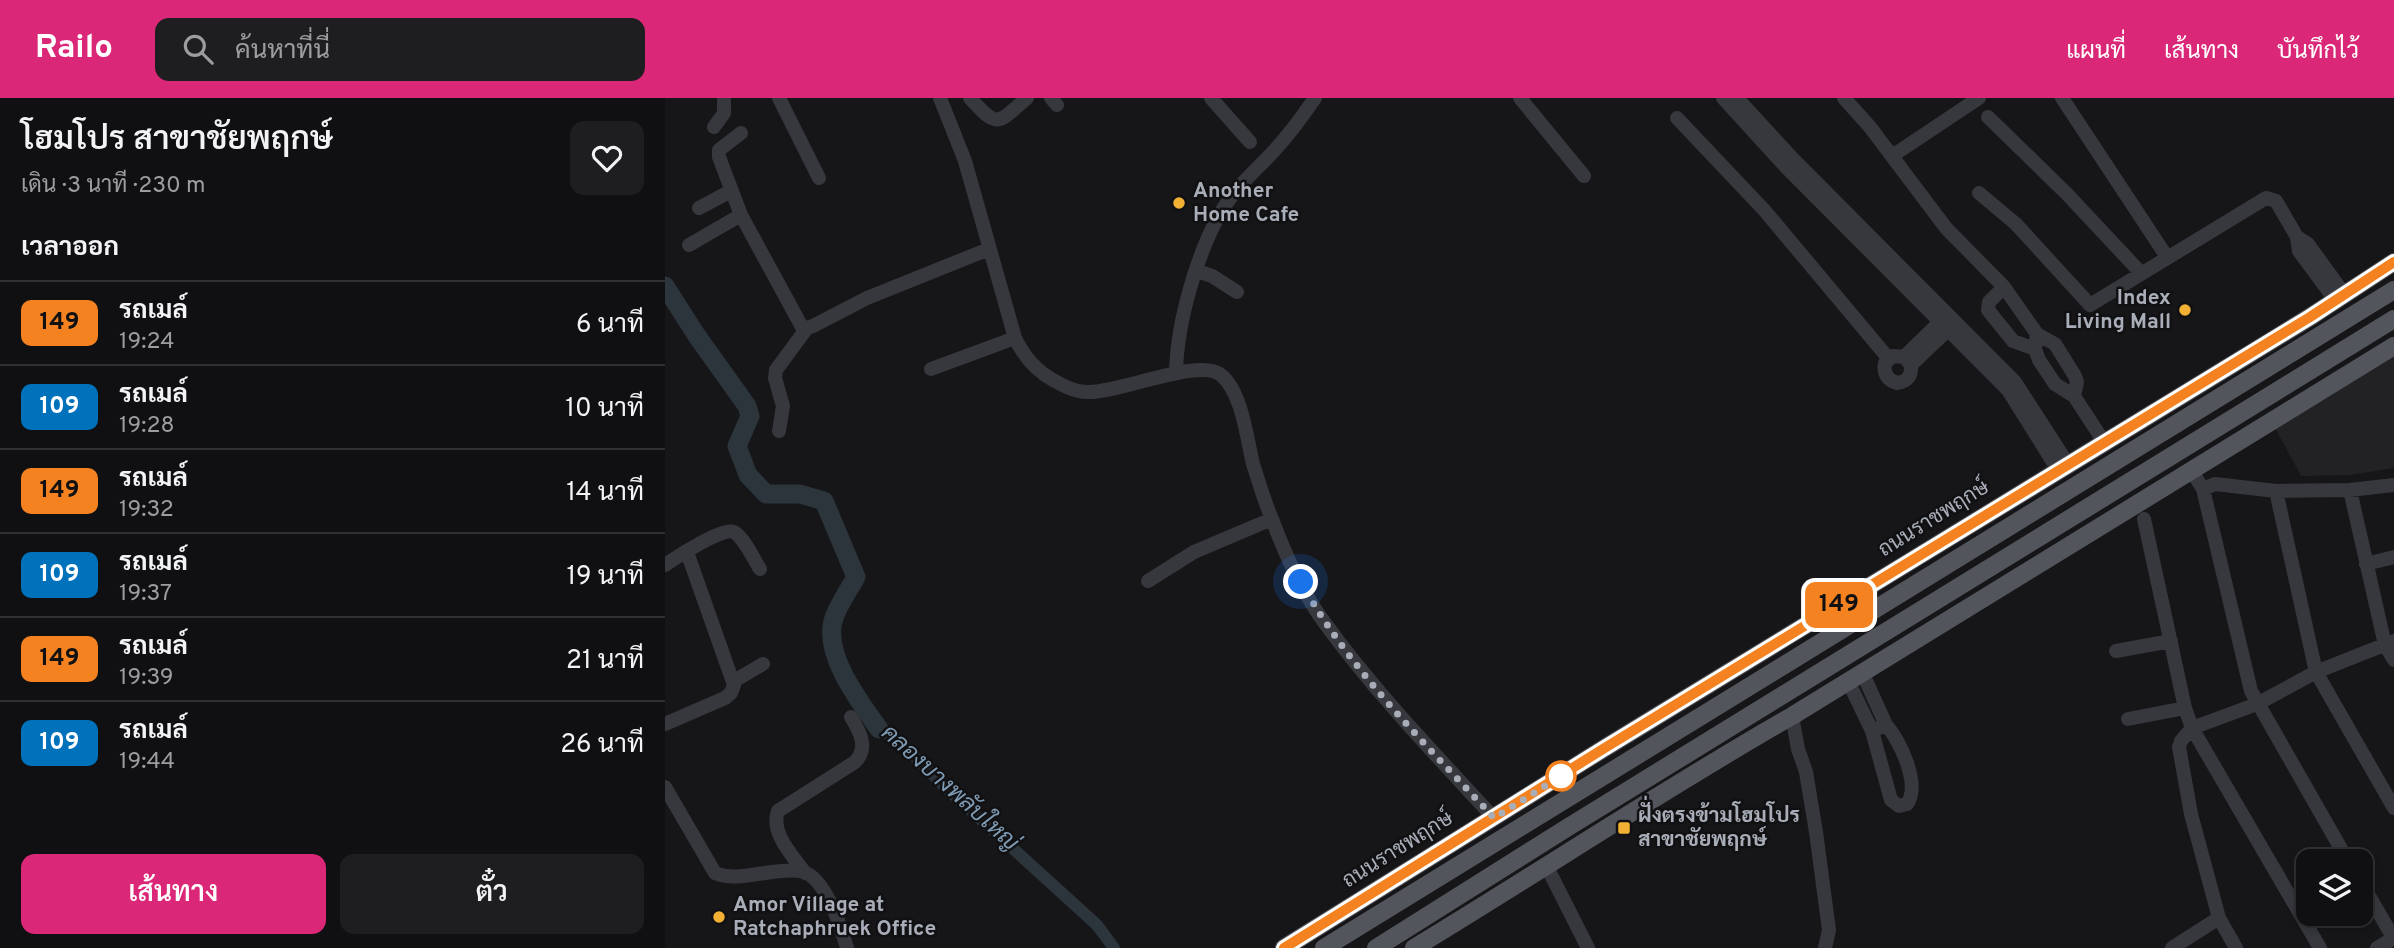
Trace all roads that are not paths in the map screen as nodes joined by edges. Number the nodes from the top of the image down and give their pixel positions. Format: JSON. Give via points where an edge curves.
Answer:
{"nodes":[{"id":1,"x":725,"y":98,"type":"edge"},
{"id":2,"x":779,"y":98,"type":"edge"},
{"id":3,"x":940,"y":98,"type":"edge"},
{"id":4,"x":969,"y":98,"type":"edge"},
{"id":5,"x":1027,"y":98,"type":"edge"},
{"id":6,"x":1211,"y":98,"type":"edge"},
{"id":7,"x":1315,"y":98,"type":"edge"},
{"id":8,"x":1520,"y":98,"type":"edge"},
{"id":9,"x":1723,"y":98,"type":"edge"},
{"id":10,"x":1737,"y":98,"type":"edge"},
{"id":11,"x":1979,"y":98,"type":"edge"},
{"id":12,"x":2062,"y":98,"type":"edge"},
{"id":13,"x":1850,"y":100,"type":"edge"},
{"id":14,"x":1987,"y":117,"type":"dead end"},
{"id":15,"x":1677,"y":118,"type":"dead end"},
{"id":16,"x":714,"y":128,"type":"dead end"},
{"id":17,"x":741,"y":133,"type":"dead end"},
{"id":18,"x":1250,"y":142,"type":"dead end"},
{"id":19,"x":1892,"y":156,"type":"junction"},
{"id":20,"x":1788,"y":162,"type":"junction"},
{"id":21,"x":1584,"y":176,"type":"dead end"},
{"id":22,"x":819,"y":178,"type":"dead end"},
{"id":23,"x":731,"y":191,"type":"junction"},
{"id":24,"x":1979,"y":193,"type":"dead end"},
{"id":25,"x":699,"y":208,"type":"dead end"},
{"id":26,"x":741,"y":215,"type":"junction"},
{"id":27,"x":689,"y":245,"type":"dead end"},
{"id":28,"x":989,"y":249,"type":"junction"},
{"id":29,"x":2167,"y":257,"type":"junction"},
{"id":30,"x":2394,"y":262,"type":"edge"},
{"id":31,"x":1197,"y":271,"type":"junction"},
{"id":32,"x":2141,"y":273,"type":"junction"},
{"id":33,"x":2394,"y":275,"type":"edge"},
{"id":34,"x":2004,"y":287,"type":"junction"},
{"id":35,"x":2394,"y":290,"type":"edge"},
{"id":36,"x":1237,"y":292,"type":"dead end"},
{"id":37,"x":2337,"y":300,"type":"junction"},
{"id":38,"x":2394,"y":319,"type":"edge"},
{"id":39,"x":1948,"y":322,"type":"junction"},
{"id":40,"x":807,"y":328,"type":"junction"},
{"id":41,"x":1015,"y":338,"type":"junction"},
{"id":42,"x":2036,"y":342,"type":"junction"},
{"id":43,"x":2394,"y":346,"type":"edge"},
{"id":44,"x":1889,"y":359,"type":"junction"},
{"id":45,"x":1907,"y":361,"type":"junction"},
{"id":46,"x":931,"y":369,"type":"dead end"},
{"id":47,"x":1176,"y":373,"type":"junction"},
{"id":48,"x":2074,"y":396,"type":"junction"},
{"id":49,"x":779,"y":431,"type":"dead end"},
{"id":50,"x":2104,"y":442,"type":"junction"},
{"id":51,"x":2063,"y":467,"type":"junction"},
{"id":52,"x":2191,"y":470,"type":"junction"},
{"id":53,"x":2394,"y":485,"type":"edge"},
{"id":54,"x":2205,"y":489,"type":"junction"},
{"id":55,"x":2350,"y":490,"type":"junction"},
{"id":56,"x":2276,"y":491,"type":"junction"},
{"id":57,"x":1272,"y":519,"type":"junction"},
{"id":58,"x":2144,"y":519,"type":"dead end"},
{"id":59,"x":687,"y":552,"type":"junction"},
{"id":60,"x":2394,"y":557,"type":"edge"},
{"id":61,"x":2366,"y":564,"type":"junction"},
{"id":62,"x":665,"y":565,"type":"edge"},
{"id":63,"x":760,"y":569,"type":"dead end"},
{"id":64,"x":1148,"y":581,"type":"dead end"},
{"id":65,"x":2171,"y":641,"type":"junction"},
{"id":66,"x":2390,"y":643,"type":"edge"},
{"id":67,"x":2116,"y":651,"type":"dead end"},
{"id":68,"x":2394,"y":660,"type":"edge"},
{"id":69,"x":763,"y":664,"type":"dead end"},
{"id":70,"x":2316,"y":672,"type":"junction"},
{"id":71,"x":1855,"y":677,"type":"junction"},
{"id":72,"x":734,"y":681,"type":"junction"},
{"id":73,"x":2257,"y":704,"type":"junction"},
{"id":74,"x":2185,"y":708,"type":"junction"},
{"id":75,"x":1792,"y":716,"type":"junction"},
{"id":76,"x":851,"y":717,"type":"dead end"},
{"id":77,"x":2128,"y":719,"type":"dead end"},
{"id":78,"x":665,"y":724,"type":"edge"},
{"id":79,"x":1887,"y":725,"type":"junction"},
{"id":80,"x":2192,"y":728,"type":"junction"},
{"id":81,"x":1871,"y":731,"type":"junction"},
{"id":82,"x":1703,"y":767,"type":"junction"},
{"id":83,"x":665,"y":787,"type":"edge"},
{"id":84,"x":2394,"y":808,"type":"edge"},
{"id":85,"x":1494,"y":818,"type":"junction"},
{"id":86,"x":1570,"y":826,"type":"junction"},
{"id":87,"x":2342,"y":849,"type":"edge"},
{"id":88,"x":1547,"y":867,"type":"junction"},
{"id":89,"x":803,"y":872,"type":"junction"},
{"id":90,"x":2373,"y":903,"type":"edge"},
{"id":91,"x":2219,"y":918,"type":"junction"},
{"id":92,"x":2394,"y":939,"type":"edge"},
{"id":93,"x":1825,"y":945,"type":"edge"},
{"id":94,"x":847,"y":948,"type":"edge"},
{"id":95,"x":1284,"y":948,"type":"edge"},
{"id":96,"x":1324,"y":948,"type":"edge"},
{"id":97,"x":1376,"y":948,"type":"edge"},
{"id":98,"x":1414,"y":948,"type":"edge"},
{"id":99,"x":1588,"y":948,"type":"edge"},
{"id":100,"x":2172,"y":948,"type":"edge"},
{"id":101,"x":2236,"y":948,"type":"edge"},
{"id":102,"x":2320,"y":948,"type":"edge"},
{"id":103,"x":2377,"y":948,"type":"edge"}],
"edges":[{"from":1,"to":16,"type":"street","via":[[724,113]]},
{"from":2,"to":22,"type":"street"},
{"from":3,"to":28,"type":"street","via":[[965,161]]},
{"from":4,"to":5,"type":"street","via":[[988,118],[999,120]]},
{"from":6,"to":18,"type":"street"},
{"from":7,"to":31,"type":"street","via":[[1294,128],[1234,192]]},
{"from":8,"to":21,"type":"street"},
{"from":9,"to":20,"type":"street"},
{"from":10,"to":20,"type":"street"},
{"from":11,"to":19,"type":"street"},
{"from":12,"to":29,"type":"street"},
{"from":13,"to":19,"type":"street"},
{"from":14,"to":32,"type":"street"},
{"from":15,"to":44,"type":"street","via":[[1765,211]]},
{"from":17,"to":23,"type":"street","via":[[718,152]]},
{"from":19,"to":34,"type":"street","via":[[1945,228]]},
{"from":20,"to":39,"type":"street"},
{"from":23,"to":25,"type":"street"},
{"from":23,"to":26,"type":"street"},
{"from":24,"to":32,"type":"street","via":[[2016,224],[2090,305]]},
{"from":26,"to":27,"type":"street"},
{"from":26,"to":40,"type":"street","via":[[798,322]]},
{"from":28,"to":40,"type":"street","via":[[878,293]]},
{"from":28,"to":41,"type":"street"},
{"from":29,"to":32,"type":"street"},
{"from":29,"to":37,"type":"street","via":[[2266,198],[2276,201],[2297,237],[2299,251]]},
{"from":30,"to":37,"type":"main road","name":"ถนนราชพฤกษ์"},
{"from":31,"to":36,"type":"street"},
{"from":31,"to":47,"type":"street","via":[[1178,338]]},
{"from":33,"to":37,"type":"main road"},
{"from":34,"to":42,"type":"street"},
{"from":34,"to":42,"type":"street","via":[[1989,302],[1988,310],[2013,341]]},
{"from":35,"to":96,"type":"main road","name":"ถนนราชพฤกษ์"},
{"from":37,"to":50,"type":"main road","name":"ถนนราชพฤกษ์"},
{"from":38,"to":86,"type":"main road"},
{"from":39,"to":45,"type":"street"},
{"from":39,"to":51,"type":"street","via":[[2011,386]]},
{"from":40,"to":49,"type":"street","via":[[776,370],[783,406]]},
{"from":41,"to":46,"type":"street"},
{"from":41,"to":47,"type":"street","via":[[1022,354],[1037,369],[1081,391],[1112,390]]},
{"from":42,"to":48,"type":"street","via":[[2039,360],[2055,384]]},
{"from":42,"to":48,"type":"street","via":[[2055,344],[2075,376]]},
{"from":43,"to":52,"type":"main road"},
{"from":44,"to":45,"type":"street","via":[[1899,355]]},
{"from":44,"to":45,"type":"street","via":[[1885,373],[1897,383],[1910,376]]},
{"from":47,"to":57,"type":"street","via":[[1209,369],[1229,383]]},
{"from":48,"to":50,"type":"street"},
{"from":50,"to":51,"type":"main road","name":"ถนนราชพฤกษ์"},
{"from":51,"to":85,"type":"main road","name":"ถนนราชพฤกษ์"},
{"from":52,"to":54,"type":"street"},
{"from":52,"to":71,"type":"main road"},
{"from":53,"to":55,"type":"street"},
{"from":54,"to":56,"type":"street","via":[[2215,484]]},
{"from":54,"to":73,"type":"street"},
{"from":55,"to":56,"type":"street"},
{"from":55,"to":61,"type":"street"},
{"from":56,"to":70,"type":"street"},
{"from":57,"to":64,"type":"street","via":[[1194,552]]},
{"from":57,"to":85,"type":"street","via":[[1313,604],[1357,667]]},
{"from":58,"to":65,"type":"street"},
{"from":59,"to":62,"type":"street"},
{"from":59,"to":63,"type":"street","via":[[722,532],[734,532]]},
{"from":59,"to":72,"type":"street"},
{"from":60,"to":61,"type":"street"},
{"from":61,"to":66,"type":"street"},
{"from":65,"to":67,"type":"street"},
{"from":65,"to":74,"type":"street"},
{"from":66,"to":68,"type":"street"},
{"from":66,"to":70,"type":"street"},
{"from":69,"to":72,"type":"street"},
{"from":70,"to":73,"type":"street"},
{"from":70,"to":84,"type":"street"},
{"from":71,"to":75,"type":"main road"},
{"from":71,"to":79,"type":"street"},
{"from":71,"to":81,"type":"street"},
{"from":72,"to":78,"type":"street","via":[[725,698]]},
{"from":73,"to":80,"type":"street"},
{"from":73,"to":87,"type":"street"},
{"from":74,"to":77,"type":"street"},
{"from":74,"to":80,"type":"street"},
{"from":75,"to":82,"type":"main road"},
{"from":75,"to":93,"type":"street","via":[[1797,770],[1811,833],[1819,930]]},
{"from":76,"to":89,"type":"street","via":[[860,734],[861,756],[778,811],[776,817],[778,833]]},
{"from":79,"to":81,"type":"street"},
{"from":79,"to":81,"type":"street","via":[[1904,754],[1913,791],[1907,804],[1893,803]]},
{"from":80,"to":91,"type":"street","via":[[2179,747],[2191,814]]},
{"from":80,"to":102,"type":"street"},
{"from":82,"to":86,"type":"main road","via":[[1598,821]]},
{"from":82,"to":88,"type":"main road"},
{"from":83,"to":89,"type":"street","via":[[715,873],[734,877]]},
{"from":85,"to":95,"type":"main road","name":"ถนนราชพฤกษ์"},
{"from":86,"to":97,"type":"main road"},
{"from":88,"to":98,"type":"main road"},
{"from":88,"to":99,"type":"street"},
{"from":89,"to":94,"type":"street","via":[[829,900]]},
{"from":90,"to":92,"type":"street"},
{"from":91,"to":100,"type":"street"},
{"from":91,"to":101,"type":"street"},
{"from":92,"to":103,"type":"street"}]}
